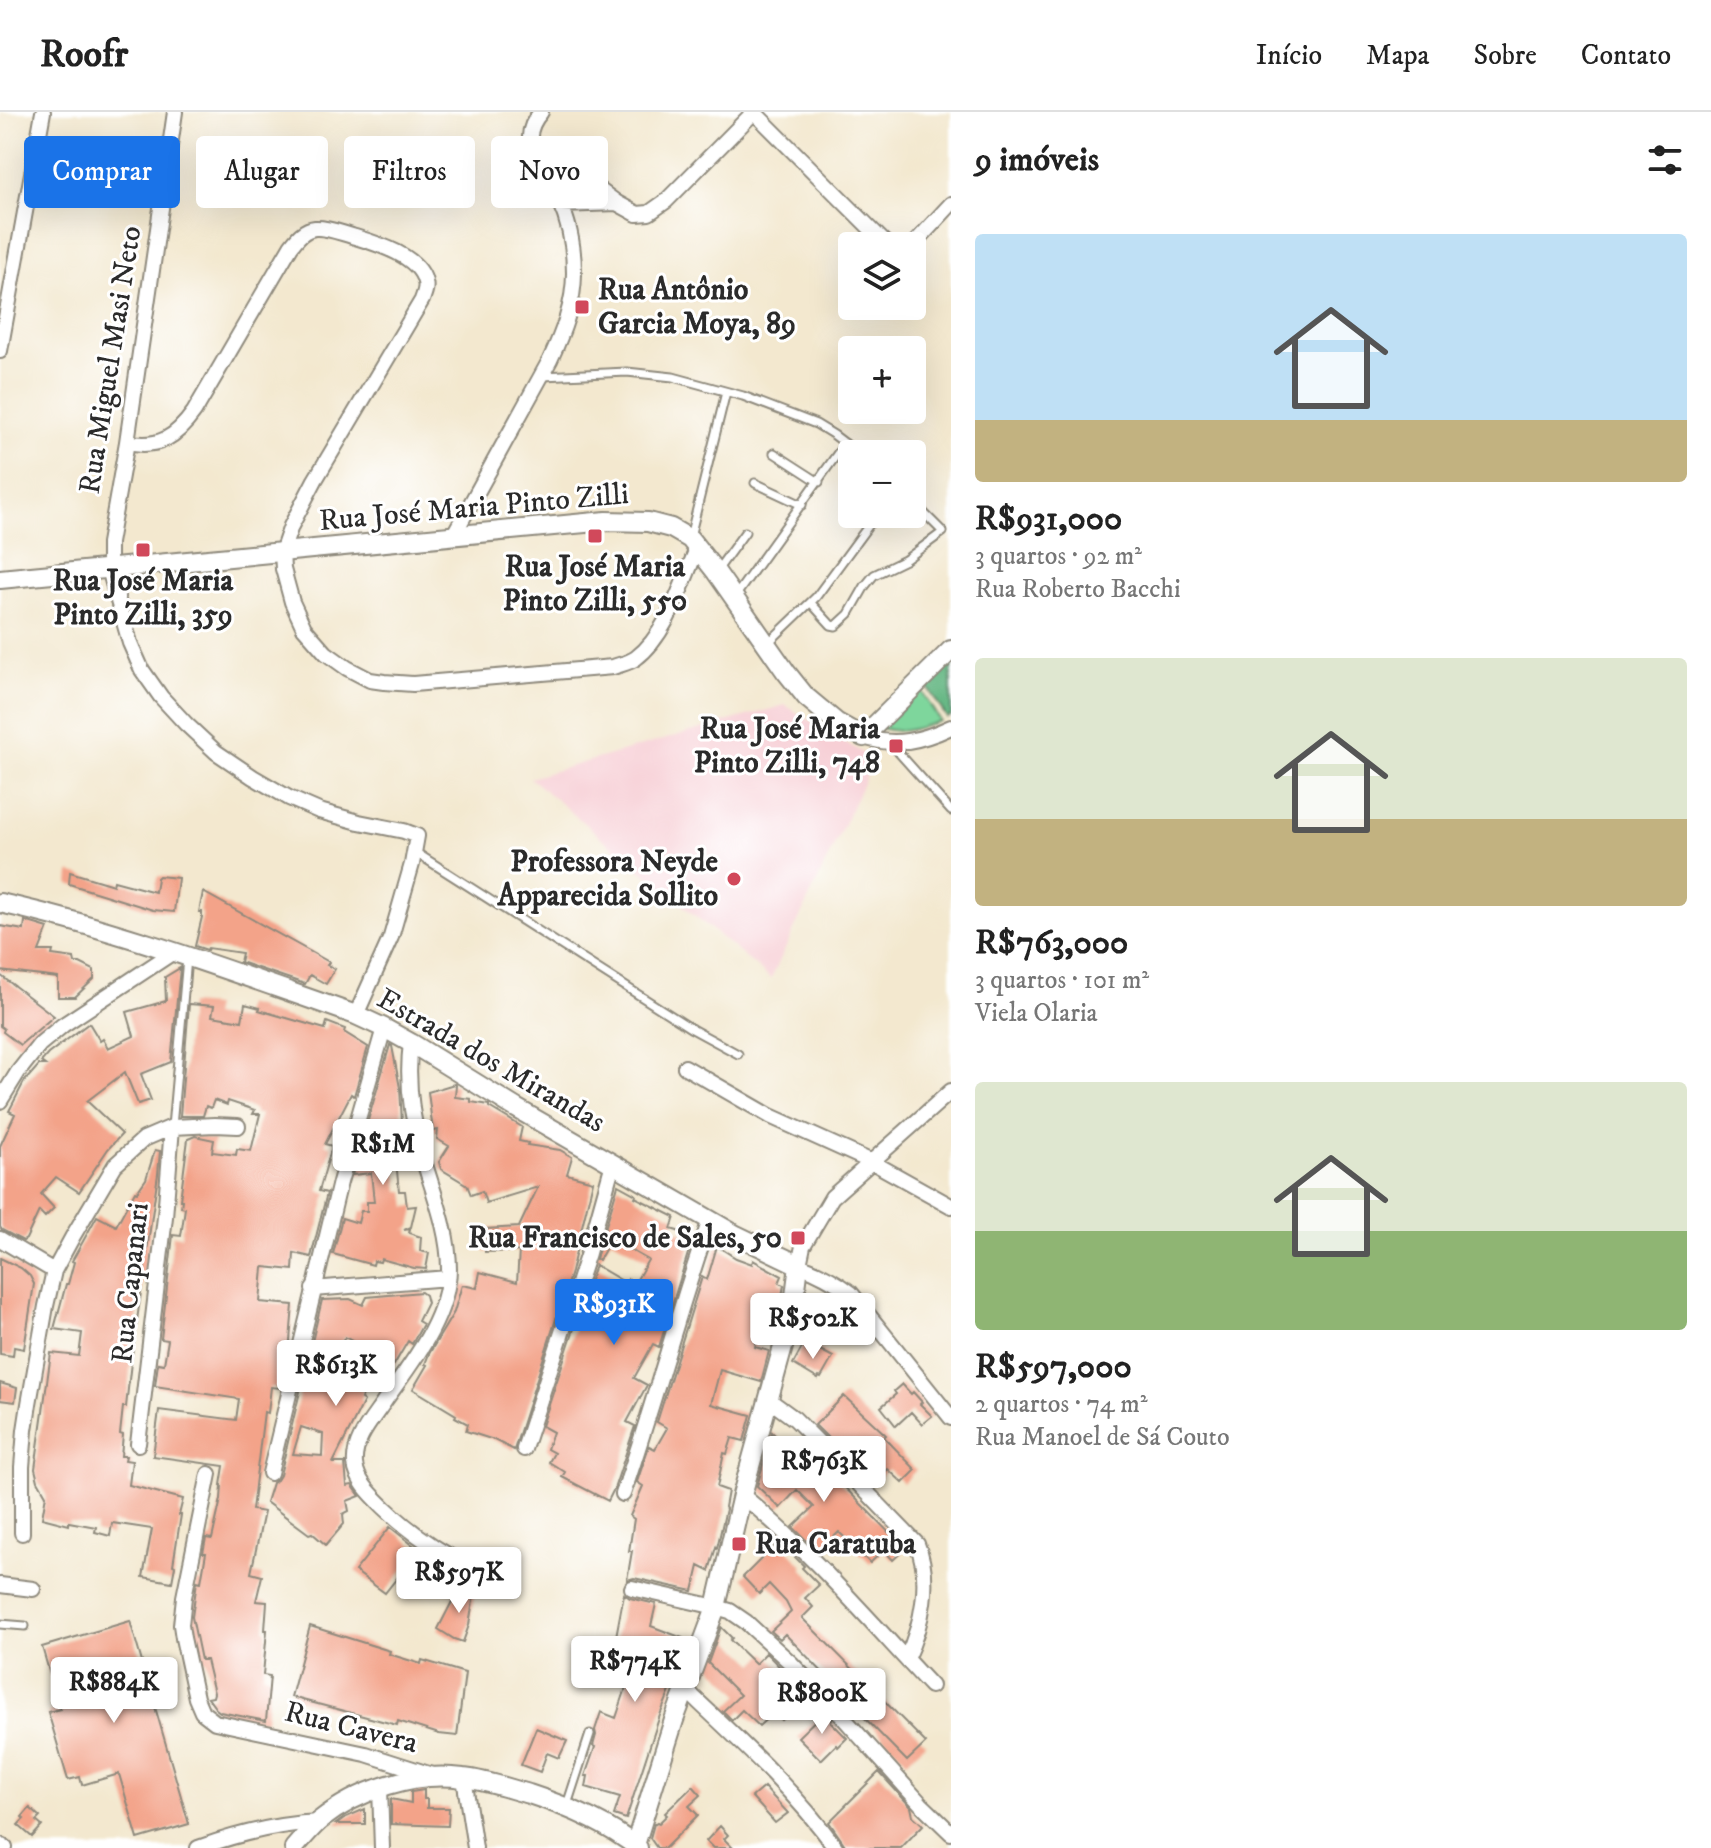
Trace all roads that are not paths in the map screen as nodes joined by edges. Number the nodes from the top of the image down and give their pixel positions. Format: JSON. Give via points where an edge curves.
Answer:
{"nodes":[{"id":1,"x":43,"y":112,"type":"edge"},
{"id":2,"x":175,"y":112,"type":"edge"},
{"id":3,"x":541,"y":112,"type":"edge"},
{"id":4,"x":754,"y":112,"type":"edge"},
{"id":5,"x":530,"y":136,"type":"edge"},
{"id":6,"x":608,"y":196,"type":"edge"},
{"id":7,"x":608,"y":203,"type":"edge"},
{"id":8,"x":617,"y":203,"type":"junction"},
{"id":9,"x":951,"y":204,"type":"edge"},
{"id":10,"x":562,"y":208,"type":"edge"},
{"id":11,"x":874,"y":232,"type":"edge"},
{"id":12,"x":925,"y":232,"type":"edge"},
{"id":13,"x":0,"y":351,"type":"edge"},
{"id":14,"x":541,"y":377,"type":"junction"},
{"id":15,"x":726,"y":392,"type":"junction"},
{"id":16,"x":840,"y":440,"type":"edge"},
{"id":17,"x":127,"y":442,"type":"junction"},
{"id":18,"x":774,"y":453,"type":"dead end"},
{"id":19,"x":838,"y":454,"type":"edge"},
{"id":20,"x":819,"y":482,"type":"junction"},
{"id":21,"x":755,"y":483,"type":"dead end"},
{"id":22,"x":802,"y":505,"type":"junction"},
{"id":23,"x":926,"y":515,"type":"edge"},
{"id":24,"x":867,"y":528,"type":"edge"},
{"id":25,"x":745,"y":532,"type":"dead end"},
{"id":26,"x":453,"y":536,"type":"junction"},
{"id":27,"x":694,"y":544,"type":"junction"},
{"id":28,"x":282,"y":552,"type":"junction"},
{"id":29,"x":109,"y":569,"type":"junction"},
{"id":30,"x":716,"y":572,"type":"junction"},
{"id":31,"x":0,"y":579,"type":"edge"},
{"id":32,"x":734,"y":598,"type":"junction"},
{"id":33,"x":811,"y":603,"type":"junction"},
{"id":34,"x":767,"y":644,"type":"junction"},
{"id":35,"x":951,"y":650,"type":"edge"},
{"id":36,"x":951,"y":727,"type":"edge"},
{"id":37,"x":863,"y":737,"type":"junction"},
{"id":38,"x":891,"y":743,"type":"junction"},
{"id":39,"x":951,"y":811,"type":"edge"},
{"id":40,"x":415,"y":852,"type":"junction"},
{"id":41,"x":0,"y":903,"type":"edge"},
{"id":42,"x":181,"y":954,"type":"junction"},
{"id":43,"x":356,"y":1015,"type":"junction"},
{"id":44,"x":384,"y":1028,"type":"junction"},
{"id":45,"x":411,"y":1043,"type":"junction"},
{"id":46,"x":738,"y":1054,"type":"dead end"},
{"id":47,"x":685,"y":1067,"type":"dead end"},
{"id":48,"x":951,"y":1091,"type":"edge"},
{"id":49,"x":0,"y":1101,"type":"edge"},
{"id":50,"x":238,"y":1126,"type":"dead end"},
{"id":51,"x":172,"y":1127,"type":"junction"},
{"id":52,"x":872,"y":1162,"type":"junction"},
{"id":53,"x":613,"y":1163,"type":"junction"},
{"id":54,"x":951,"y":1206,"type":"edge"},
{"id":55,"x":710,"y":1220,"type":"junction"},
{"id":56,"x":0,"y":1239,"type":"edge"},
{"id":57,"x":799,"y":1265,"type":"junction"},
{"id":58,"x":54,"y":1271,"type":"junction"},
{"id":59,"x":448,"y":1278,"type":"junction"},
{"id":60,"x":313,"y":1289,"type":"junction"},
{"id":61,"x":769,"y":1400,"type":"junction"},
{"id":62,"x":951,"y":1418,"type":"edge"},
{"id":63,"x":138,"y":1444,"type":"dead end"},
{"id":64,"x":524,"y":1449,"type":"dead end"},
{"id":65,"x":270,"y":1473,"type":"dead end"},
{"id":66,"x":209,"y":1474,"type":"dead end"},
{"id":67,"x":623,"y":1494,"type":"dead end"},
{"id":68,"x":742,"y":1495,"type":"junction"},
{"id":69,"x":22,"y":1533,"type":"dead end"},
{"id":70,"x":475,"y":1570,"type":"dead end"},
{"id":71,"x":0,"y":1585,"type":"edge"},
{"id":72,"x":632,"y":1588,"type":"dead end"},
{"id":73,"x":33,"y":1589,"type":"dead end"},
{"id":74,"x":716,"y":1607,"type":"junction"},
{"id":75,"x":0,"y":1624,"type":"edge"},
{"id":76,"x":25,"y":1626,"type":"dead end"},
{"id":77,"x":906,"y":1659,"type":"junction"},
{"id":78,"x":931,"y":1686,"type":"dead end"},
{"id":79,"x":686,"y":1690,"type":"junction"},
{"id":80,"x":590,"y":1734,"type":"dead end"},
{"id":81,"x":434,"y":1776,"type":"junction"},
{"id":82,"x":464,"y":1778,"type":"junction"},
{"id":83,"x":380,"y":1788,"type":"junction"},
{"id":84,"x":566,"y":1808,"type":"junction"},
{"id":85,"x":319,"y":1822,"type":"junction"},
{"id":86,"x":951,"y":1833,"type":"edge"},
{"id":87,"x":637,"y":1846,"type":"edge"},
{"id":88,"x":198,"y":1848,"type":"edge"},
{"id":89,"x":294,"y":1848,"type":"edge"},
{"id":90,"x":382,"y":1848,"type":"edge"},
{"id":91,"x":475,"y":1848,"type":"edge"},
{"id":92,"x":836,"y":1848,"type":"edge"}],
"edges":[{"from":1,"to":13,"type":"street"},
{"from":2,"to":17,"type":"street","name":"Rua Miguel Masi Neto"},
{"from":3,"to":5,"type":"street"},
{"from":4,"to":8,"type":"street","via":[[658,208],[637,214]]},
{"from":4,"to":11,"type":"street"},
{"from":6,"to":8,"type":"street"},
{"from":7,"to":8,"type":"street"},
{"from":9,"to":12,"type":"street"},
{"from":10,"to":14,"type":"street","via":[[574,272],[572,303]]},
{"from":14,"to":15,"type":"lane","via":[[647,373]]},
{"from":14,"to":26,"type":"street"},
{"from":15,"to":16,"type":"lane","via":[[816,424]]},
{"from":15,"to":27,"type":"lane"},
{"from":17,"to":28,"type":"street","via":[[163,441],[182,428],[291,246],[305,232],[317,227],[336,231],[403,256],[416,267],[426,291],[304,499]]},
{"from":17,"to":29,"type":"street","name":"Rua Miguel Masi Neto"},
{"from":18,"to":20,"type":"lane"},
{"from":19,"to":20,"type":"lane"},
{"from":20,"to":22,"type":"lane"},
{"from":21,"to":22,"type":"lane"},
{"from":22,"to":32,"type":"lane"},
{"from":23,"to":33,"type":"lane","via":[[943,531],[905,560],[874,575],[836,626]]},
{"from":24,"to":33,"type":"lane"},
{"from":25,"to":30,"type":"lane"},
{"from":26,"to":27,"type":"street","name":"Rua José Maria Pinto Zilli","via":[[606,521],[648,522],[671,528]]},
{"from":26,"to":28,"type":"street","name":"Rua José Maria Pinto Zilli"},
{"from":27,"to":28,"type":"street","via":[[664,625],[628,662],[413,684],[370,680],[326,653],[304,628],[292,602]]},
{"from":27,"to":30,"type":"street","name":"Rua José Maria Pinto Zilli"},
{"from":28,"to":29,"type":"street","name":"Rua José Maria Pinto Zilli"},
{"from":29,"to":31,"type":"street","name":"Rua José Maria Pinto Zilli"},
{"from":29,"to":40,"type":"street","name":"Rua Miguel Masi Neto","via":[[142,670],[216,752],[319,811],[416,835]]},
{"from":30,"to":32,"type":"street","name":"Rua José Maria Pinto Zilli"},
{"from":32,"to":34,"type":"street","name":"Rua José Maria Pinto Zilli"},
{"from":33,"to":34,"type":"lane"},
{"from":34,"to":37,"type":"street","name":"Rua José Maria Pinto Zilli","via":[[806,697]]},
{"from":35,"to":37,"type":"street"},
{"from":36,"to":38,"type":"street","name":"Rua José Maria Pinto Zilli"},
{"from":37,"to":38,"type":"street","name":"Rua José Maria Pinto Zilli"},
{"from":38,"to":39,"type":"lane"},
{"from":40,"to":43,"type":"street","via":[[391,937]]},
{"from":40,"to":46,"type":"lane"},
{"from":41,"to":42,"type":"street","name":"Estrada dos Mirandas"},
{"from":42,"to":43,"type":"street","name":"Estrada dos Mirandas"},
{"from":42,"to":49,"type":"street","via":[[63,1025],[40,1044]]},
{"from":42,"to":51,"type":"lane"},
{"from":43,"to":44,"type":"street","name":"Estrada dos Mirandas"},
{"from":44,"to":45,"type":"street","name":"Estrada dos Mirandas"},
{"from":44,"to":60,"type":"street"},
{"from":45,"to":53,"type":"street","name":"Estrada dos Mirandas"},
{"from":45,"to":59,"type":"street","via":[[409,1092],[445,1235]]},
{"from":47,"to":52,"type":"street","via":[[770,1116]]},
{"from":48,"to":52,"type":"street"},
{"from":50,"to":51,"type":"street"},
{"from":51,"to":58,"type":"street","via":[[144,1139],[115,1165]]},
{"from":51,"to":63,"type":"street","name":"Rua Capanari"},
{"from":52,"to":54,"type":"street"},
{"from":52,"to":57,"type":"street","via":[[832,1197],[805,1241]]},
{"from":53,"to":55,"type":"street","name":"Estrada dos Mirandas"},
{"from":53,"to":64,"type":"street"},
{"from":55,"to":57,"type":"street","name":"Estrada dos Mirandas"},
{"from":55,"to":67,"type":"street"},
{"from":56,"to":58,"type":"street"},
{"from":57,"to":61,"type":"street"},
{"from":57,"to":62,"type":"street","via":[[851,1293]]},
{"from":58,"to":69,"type":"street","via":[[25,1430]]},
{"from":59,"to":60,"type":"street"},
{"from":59,"to":70,"type":"street","via":[[435,1322],[362,1434],[355,1463],[364,1485],[392,1515],[433,1548]]},
{"from":60,"to":65,"type":"street"},
{"from":61,"to":68,"type":"street"},
{"from":61,"to":77,"type":"street","via":[[795,1419],[917,1544],[923,1558],[923,1604]]},
{"from":66,"to":81,"type":"street","name":"Rua Cavera","via":[[182,1613],[202,1712],[215,1722],[366,1754]]},
{"from":68,"to":74,"type":"street"},
{"from":68,"to":77,"type":"street"},
{"from":71,"to":73,"type":"street"},
{"from":72,"to":74,"type":"street"},
{"from":74,"to":79,"type":"street"},
{"from":74,"to":86,"type":"street","via":[[761,1634]]},
{"from":75,"to":76,"type":"lane"},
{"from":77,"to":78,"type":"street"},
{"from":79,"to":87,"type":"street"},
{"from":79,"to":92,"type":"street","via":[[786,1787]]},
{"from":80,"to":84,"type":"lane"},
{"from":81,"to":82,"type":"street"},
{"from":81,"to":83,"type":"street"},
{"from":82,"to":84,"type":"street"},
{"from":82,"to":91,"type":"street"},
{"from":83,"to":85,"type":"street"},
{"from":83,"to":90,"type":"street"},
{"from":84,"to":87,"type":"street"},
{"from":85,"to":88,"type":"street","via":[[291,1823]]},
{"from":85,"to":89,"type":"street"}]}
